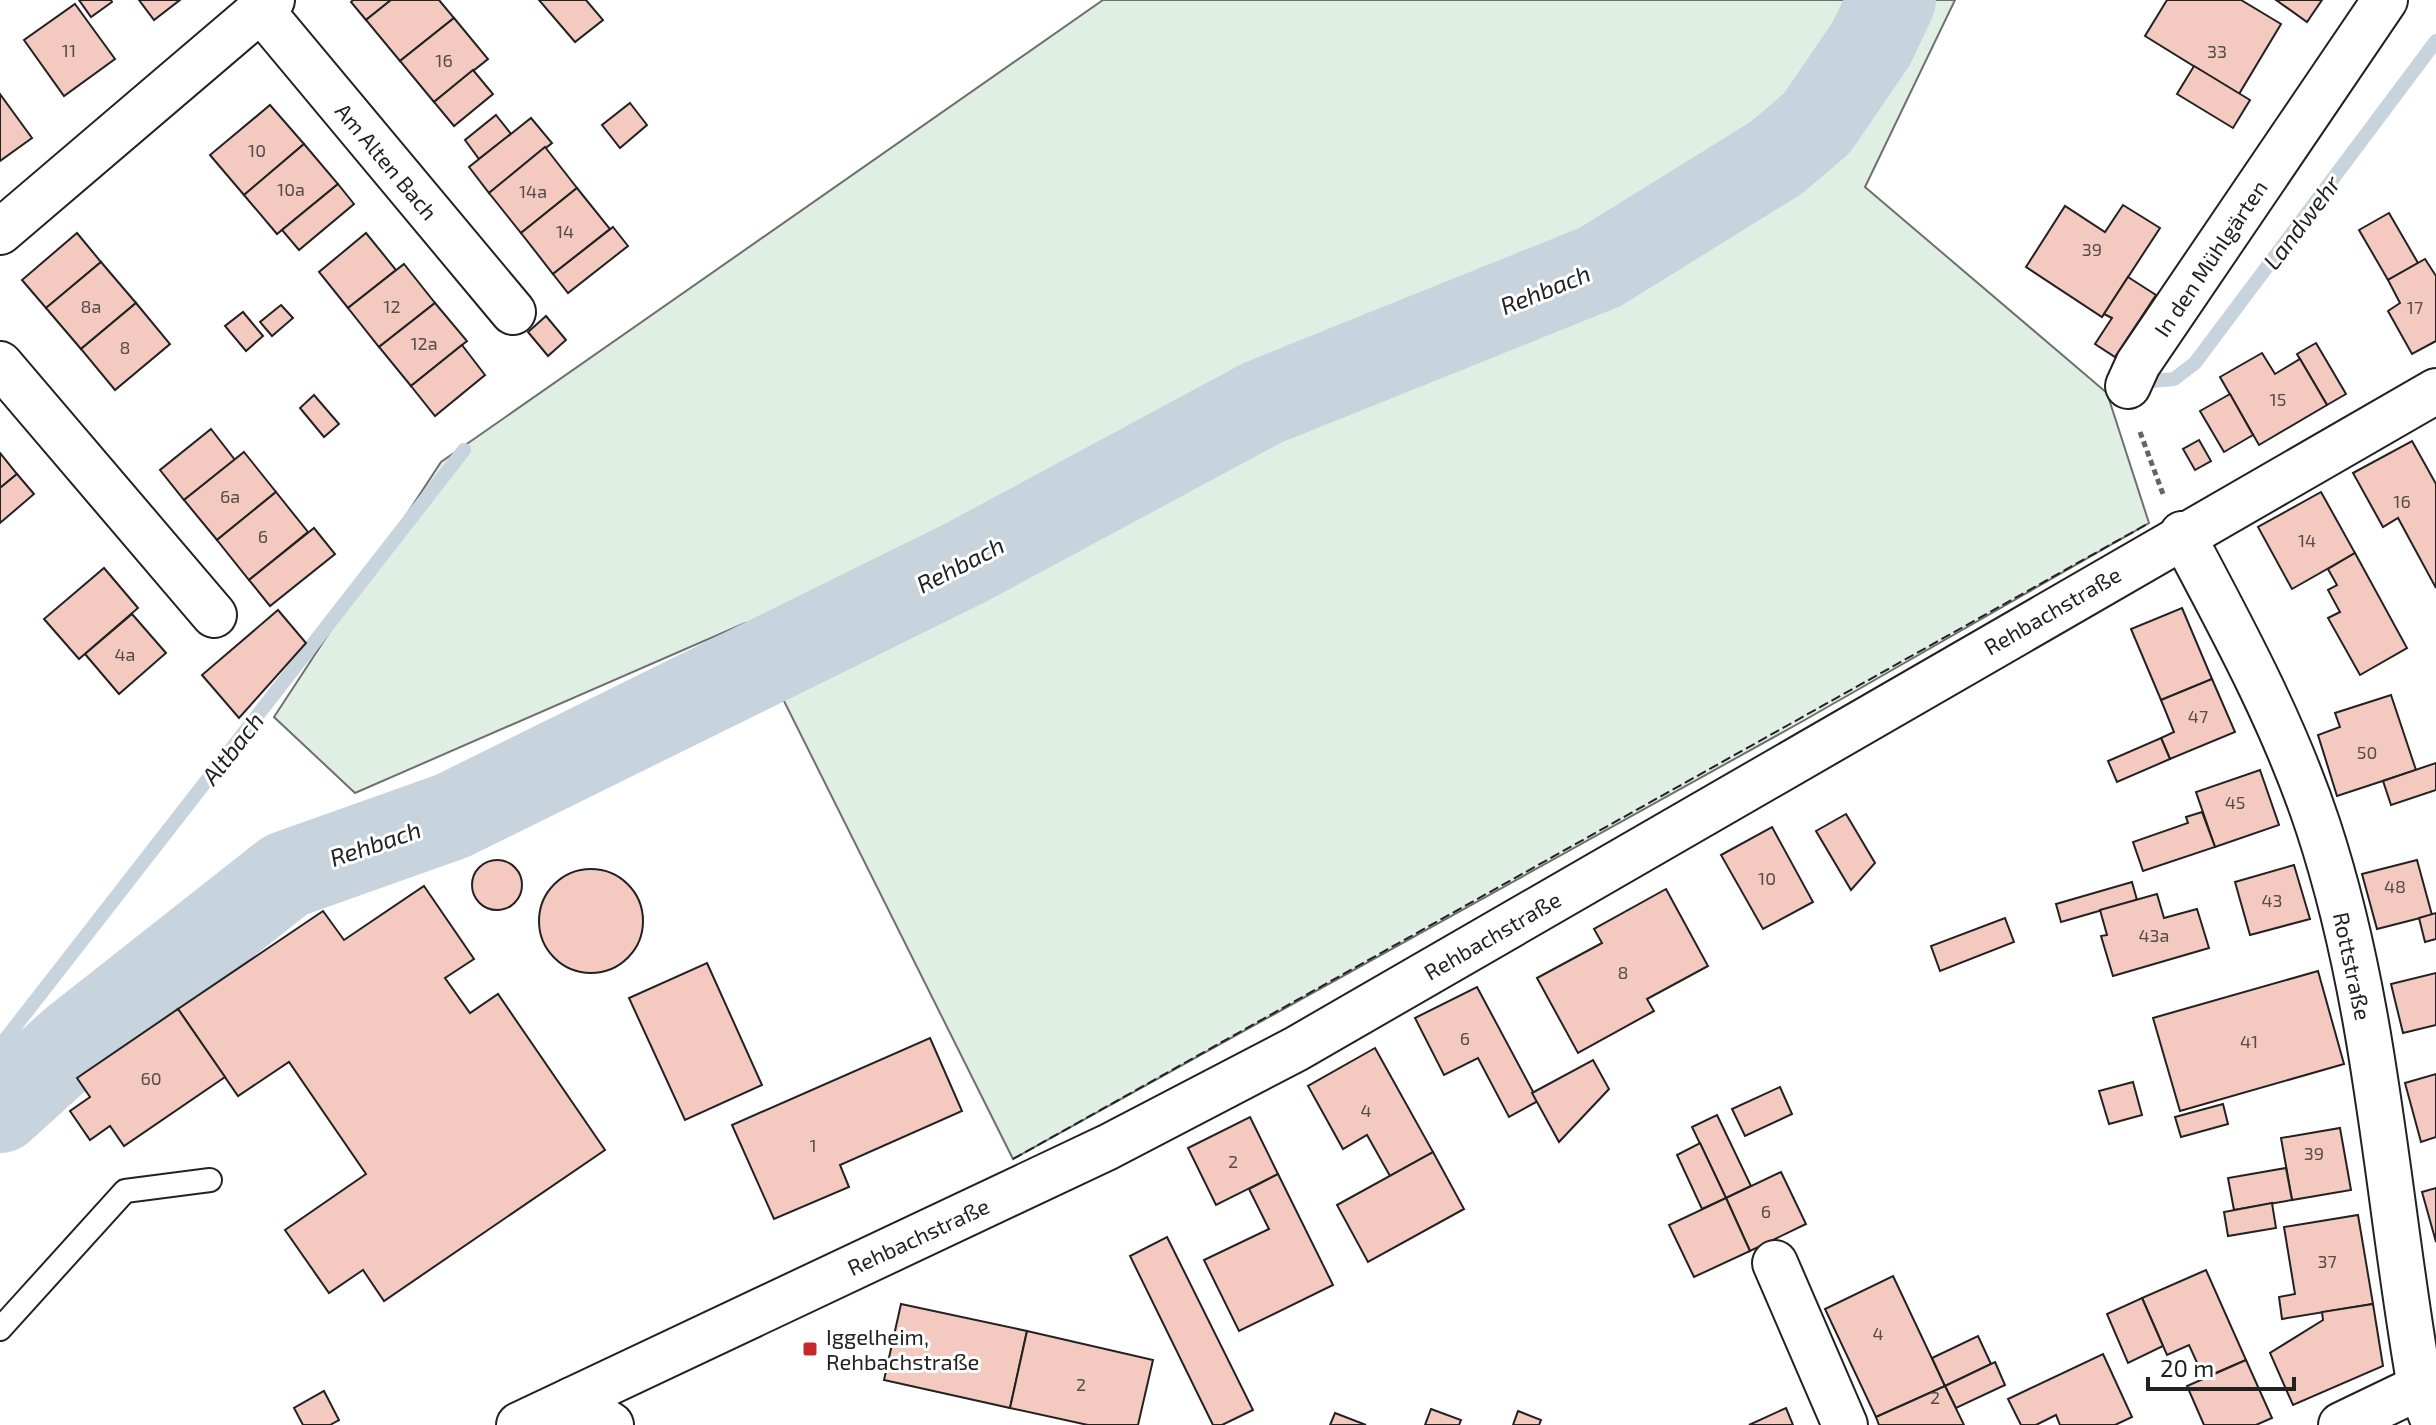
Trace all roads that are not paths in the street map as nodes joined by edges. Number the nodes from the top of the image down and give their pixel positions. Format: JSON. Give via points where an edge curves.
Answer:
{"nodes":[{"id":1,"x":2385,"y":0,"type":"edge"},
{"id":2,"x":267,"y":5,"type":"edge"},
{"id":3,"x":0,"y":232,"type":"edge"},
{"id":4,"x":513,"y":312,"type":"dead end"},
{"id":5,"x":0,"y":364,"type":"edge"},
{"id":6,"x":2128,"y":386,"type":"road end"},
{"id":7,"x":2436,"y":391,"type":"edge"},
{"id":8,"x":2182,"y":534,"type":"junction"},
{"id":9,"x":214,"y":615,"type":"dead end"},
{"id":10,"x":210,"y":1180,"type":"dead end"},
{"id":11,"x":1775,"y":1263,"type":"dead end"},
{"id":12,"x":0,"y":1329,"type":"edge"},
{"id":13,"x":572,"y":1400,"type":"junction"},
{"id":14,"x":2427,"y":1406,"type":"edge"},
{"id":15,"x":519,"y":1425,"type":"edge"},
{"id":16,"x":611,"y":1425,"type":"edge"},
{"id":17,"x":1845,"y":1425,"type":"edge"},
{"id":18,"x":2341,"y":1425,"type":"edge"}],
"edges":[{"from":1,"to":6,"type":"street","name":"In den Mühlgärten"},
{"from":2,"to":3,"type":"street","name":"Am Alten Bach"},
{"from":2,"to":4,"type":"street","name":"Am Alten Bach"},
{"from":5,"to":9,"type":"street"},
{"from":7,"to":8,"type":"street","name":"Rehbachstraße"},
{"from":8,"to":13,"type":"street","name":"Rehbachstraße","via":[[1296,1049],[1108,1147]]},
{"from":8,"to":14,"type":"street","name":"Rottstraße","via":[[2287,739],[2346,923]]},
{"from":10,"to":12,"type":"lane","via":[[125,1191]]},
{"from":11,"to":17,"type":"street"},
{"from":13,"to":15,"type":"street","name":"Rehbachstraße"},
{"from":13,"to":16,"type":"street"},
{"from":14,"to":18,"type":"street"}]}
